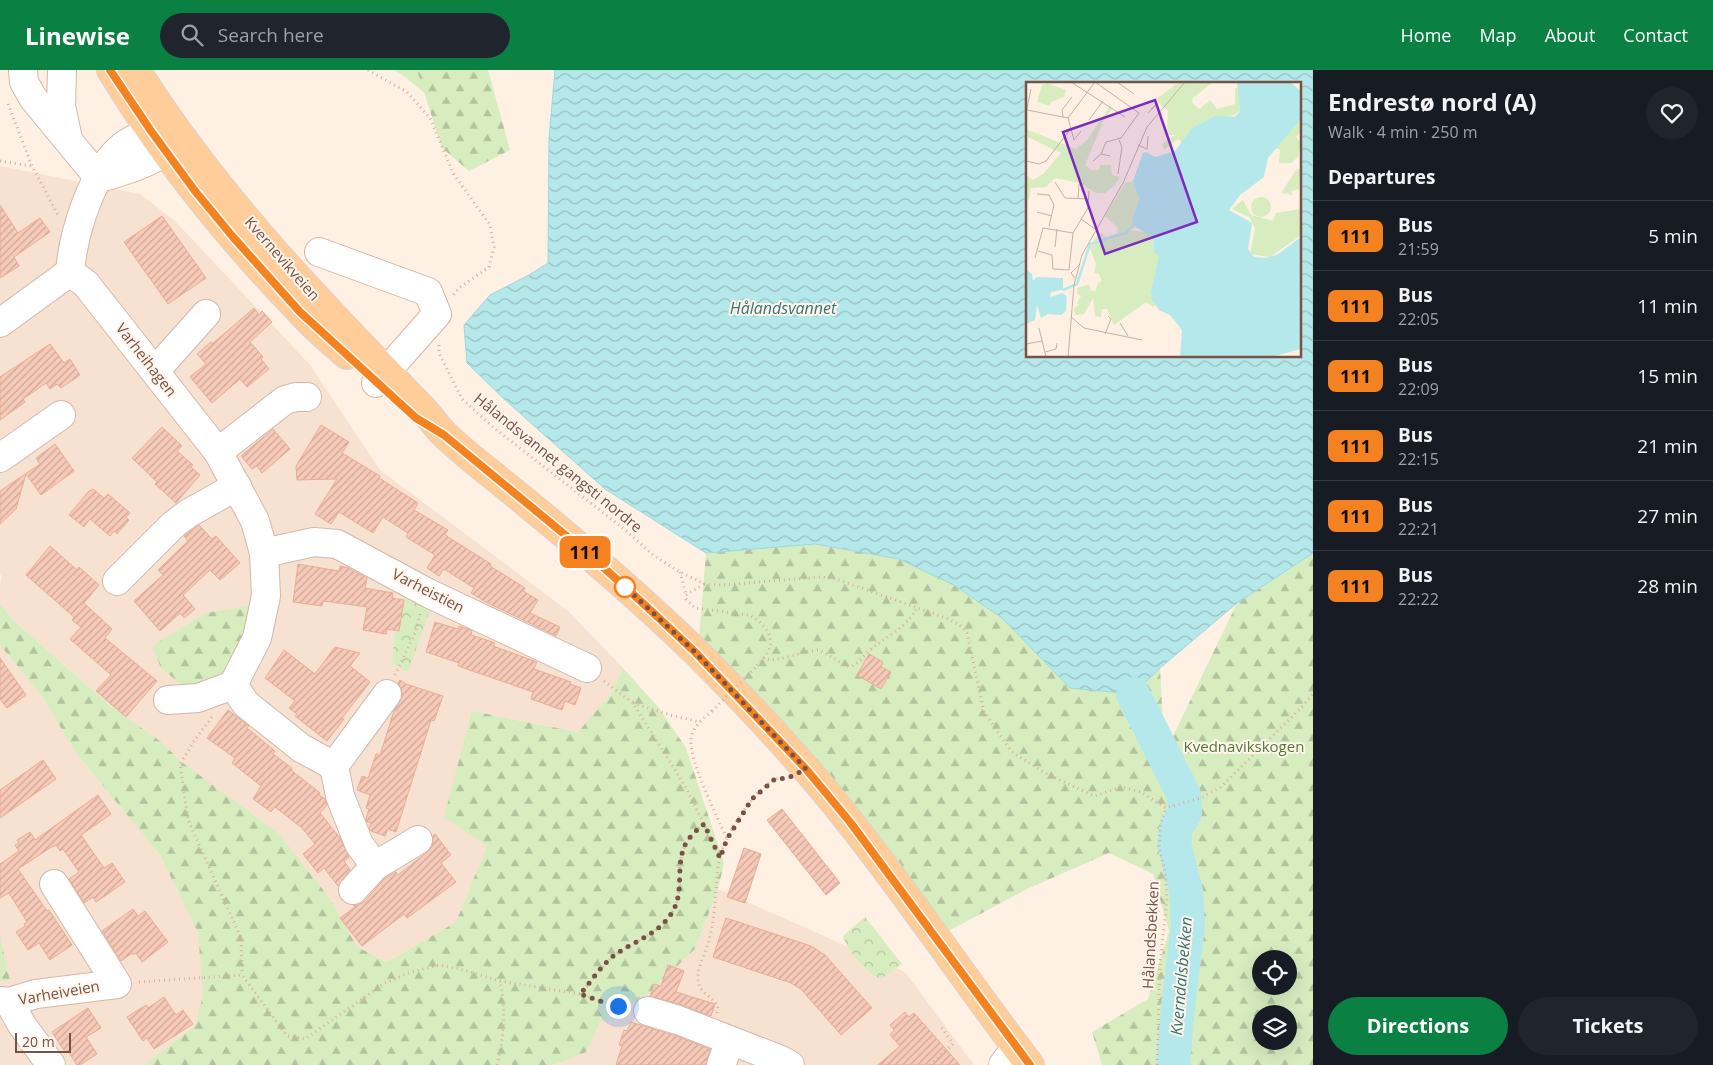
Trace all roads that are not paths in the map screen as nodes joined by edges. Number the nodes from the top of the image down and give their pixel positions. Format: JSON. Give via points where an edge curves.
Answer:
{"nodes":[{"id":1,"x":23,"y":70,"type":"edge"},
{"id":2,"x":62,"y":70,"type":"edge"},
{"id":3,"x":110,"y":70,"type":"edge"},
{"id":4,"x":136,"y":70,"type":"edge"},
{"id":5,"x":163,"y":137,"type":"junction"},
{"id":6,"x":69,"y":142,"type":"junction"},
{"id":7,"x":99,"y":178,"type":"junction"},
{"id":8,"x":319,"y":252,"type":"dead end"},
{"id":9,"x":70,"y":272,"type":"junction"},
{"id":10,"x":206,"y":314,"type":"dead end"},
{"id":11,"x":0,"y":323,"type":"edge"},
{"id":12,"x":155,"y":371,"type":"junction"},
{"id":13,"x":381,"y":378,"type":"junction"},
{"id":14,"x":307,"y":397,"type":"dead end"},
{"id":15,"x":61,"y":415,"type":"dead end"},
{"id":16,"x":218,"y":452,"type":"junction"},
{"id":17,"x":0,"y":458,"type":"edge"},
{"id":18,"x":237,"y":486,"type":"junction"},
{"id":19,"x":264,"y":553,"type":"junction"},
{"id":20,"x":117,"y":581,"type":"dead end"},
{"id":21,"x":587,"y":668,"type":"road end"},
{"id":22,"x":233,"y":685,"type":"junction"},
{"id":23,"x":387,"y":694,"type":"road end"},
{"id":24,"x":168,"y":700,"type":"dead end"},
{"id":25,"x":334,"y":766,"type":"junction"},
{"id":26,"x":418,"y":840,"type":"dead end"},
{"id":27,"x":375,"y":866,"type":"junction"},
{"id":28,"x":54,"y":884,"type":"dead end"},
{"id":29,"x":353,"y":890,"type":"dead end"},
{"id":30,"x":4,"y":1002,"type":"edge"},
{"id":31,"x":648,"y":1011,"type":"road end"},
{"id":32,"x":726,"y":1053,"type":"edge"},
{"id":33,"x":1016,"y":1059,"type":"edge"},
{"id":34,"x":46,"y":1063,"type":"edge"},
{"id":35,"x":790,"y":1065,"type":"edge"}],
"edges":[{"from":1,"to":6,"type":"street","via":[[24,82],[33,98]]},
{"from":2,"to":6,"type":"street","via":[[61,106]]},
{"from":3,"to":5,"type":"main road","name":"Kvernevikveien"},
{"from":4,"to":5,"type":"main road","name":"Kvernevikveien"},
{"from":5,"to":7,"type":"street","via":[[124,145],[106,164]]},
{"from":5,"to":13,"type":"main road","name":"Kvernevikveien","via":[[248,221]]},
{"from":6,"to":7,"type":"street"},
{"from":7,"to":9,"type":"street","via":[[87,199],[72,252]]},
{"from":8,"to":13,"type":"street","via":[[428,292],[437,314]]},
{"from":9,"to":11,"type":"street"},
{"from":9,"to":12,"type":"street","name":"Varheihagen","via":[[86,284]]},
{"from":10,"to":12,"type":"street"},
{"from":12,"to":16,"type":"street","name":"Varheihagen"},
{"from":13,"to":33,"type":"main road","name":"Kvernevikveien","via":[[416,418],[444,435],[592,557],[647,607],[695,652],[806,769],[850,822]]},
{"from":14,"to":16,"type":"street","via":[[285,400]]},
{"from":15,"to":17,"type":"street"},
{"from":16,"to":18,"type":"street","name":"Varheihagen"},
{"from":18,"to":19,"type":"street","name":"Varheihagen","via":[[255,522]]},
{"from":18,"to":20,"type":"street","via":[[174,524]]},
{"from":19,"to":21,"type":"street","name":"Varheistien","via":[[314,542],[337,544],[428,593]]},
{"from":19,"to":22,"type":"street","name":"Varheihagen","via":[[266,596],[257,638]]},
{"from":22,"to":24,"type":"street","via":[[198,698]]},
{"from":22,"to":25,"type":"street","via":[[246,704],[301,748]]},
{"from":23,"to":25,"type":"street"},
{"from":25,"to":27,"type":"street","via":[[340,796],[359,844]]},
{"from":26,"to":27,"type":"street"},
{"from":27,"to":29,"type":"street"},
{"from":28,"to":30,"type":"street","name":"Varheiveien","via":[[117,984],[36,994]]},
{"from":30,"to":34,"type":"street"},
{"from":31,"to":32,"type":"street","via":[[678,1020]]},
{"from":32,"to":35,"type":"street","via":[[781,1060]]}]}
